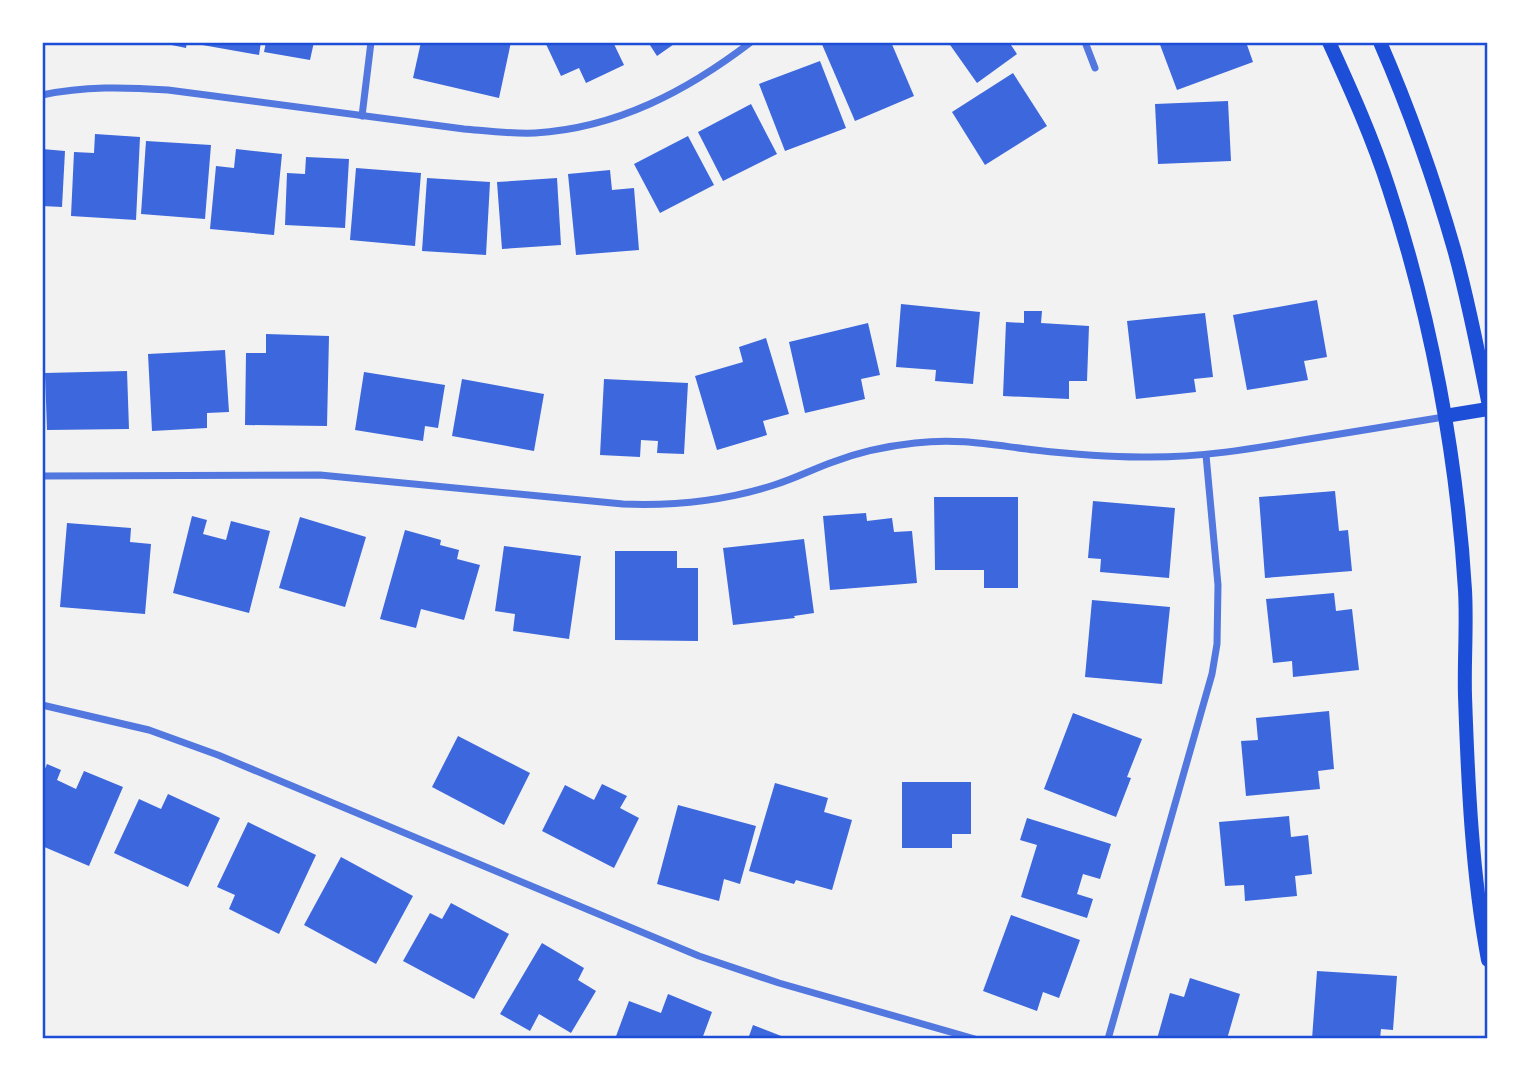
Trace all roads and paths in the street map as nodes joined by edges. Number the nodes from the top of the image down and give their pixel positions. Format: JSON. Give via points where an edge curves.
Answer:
{"nodes":[{"id":1,"x":371,"y":42,"type":"edge"},
{"id":2,"x":751,"y":42,"type":"edge"},
{"id":3,"x":1085,"y":42,"type":"edge"},
{"id":4,"x":1329,"y":42,"type":"edge"},
{"id":5,"x":1380,"y":42,"type":"edge"},
{"id":6,"x":1095,"y":68,"type":"dead end"},
{"id":7,"x":42,"y":95,"type":"edge"},
{"id":8,"x":362,"y":116,"type":"junction"},
{"id":9,"x":1488,"y":401,"type":"edge"},
{"id":10,"x":1488,"y":409,"type":"edge"},
{"id":11,"x":1445,"y":416,"type":"junction"},
{"id":12,"x":1206,"y":455,"type":"junction"},
{"id":13,"x":42,"y":476,"type":"edge"},
{"id":14,"x":42,"y":705,"type":"edge"},
{"id":15,"x":1488,"y":960,"type":"edge"},
{"id":16,"x":975,"y":1039,"type":"edge"},
{"id":17,"x":1108,"y":1039,"type":"edge"}],
"edges":[{"from":1,"to":8,"type":"street"},
{"from":2,"to":8,"type":"street","via":[[704,76],[657,101],[561,130],[502,132]]},
{"from":3,"to":6,"type":"street"},
{"from":4,"to":11,"type":"main road","via":[[1389,190]]},
{"from":5,"to":9,"type":"main road","via":[[1454,249]]},
{"from":7,"to":8,"type":"street","via":[[125,87]]},
{"from":10,"to":11,"type":"main road"},
{"from":11,"to":12,"type":"street"},
{"from":11,"to":15,"type":"main road","via":[[1465,592],[1468,771]]},
{"from":12,"to":13,"type":"street","via":[[1108,456],[936,441],[856,454],[744,494],[652,505],[320,475]]},
{"from":12,"to":17,"type":"street","via":[[1218,585],[1217,645]]},
{"from":14,"to":16,"type":"street","via":[[149,730],[218,755],[699,956]]}]}
